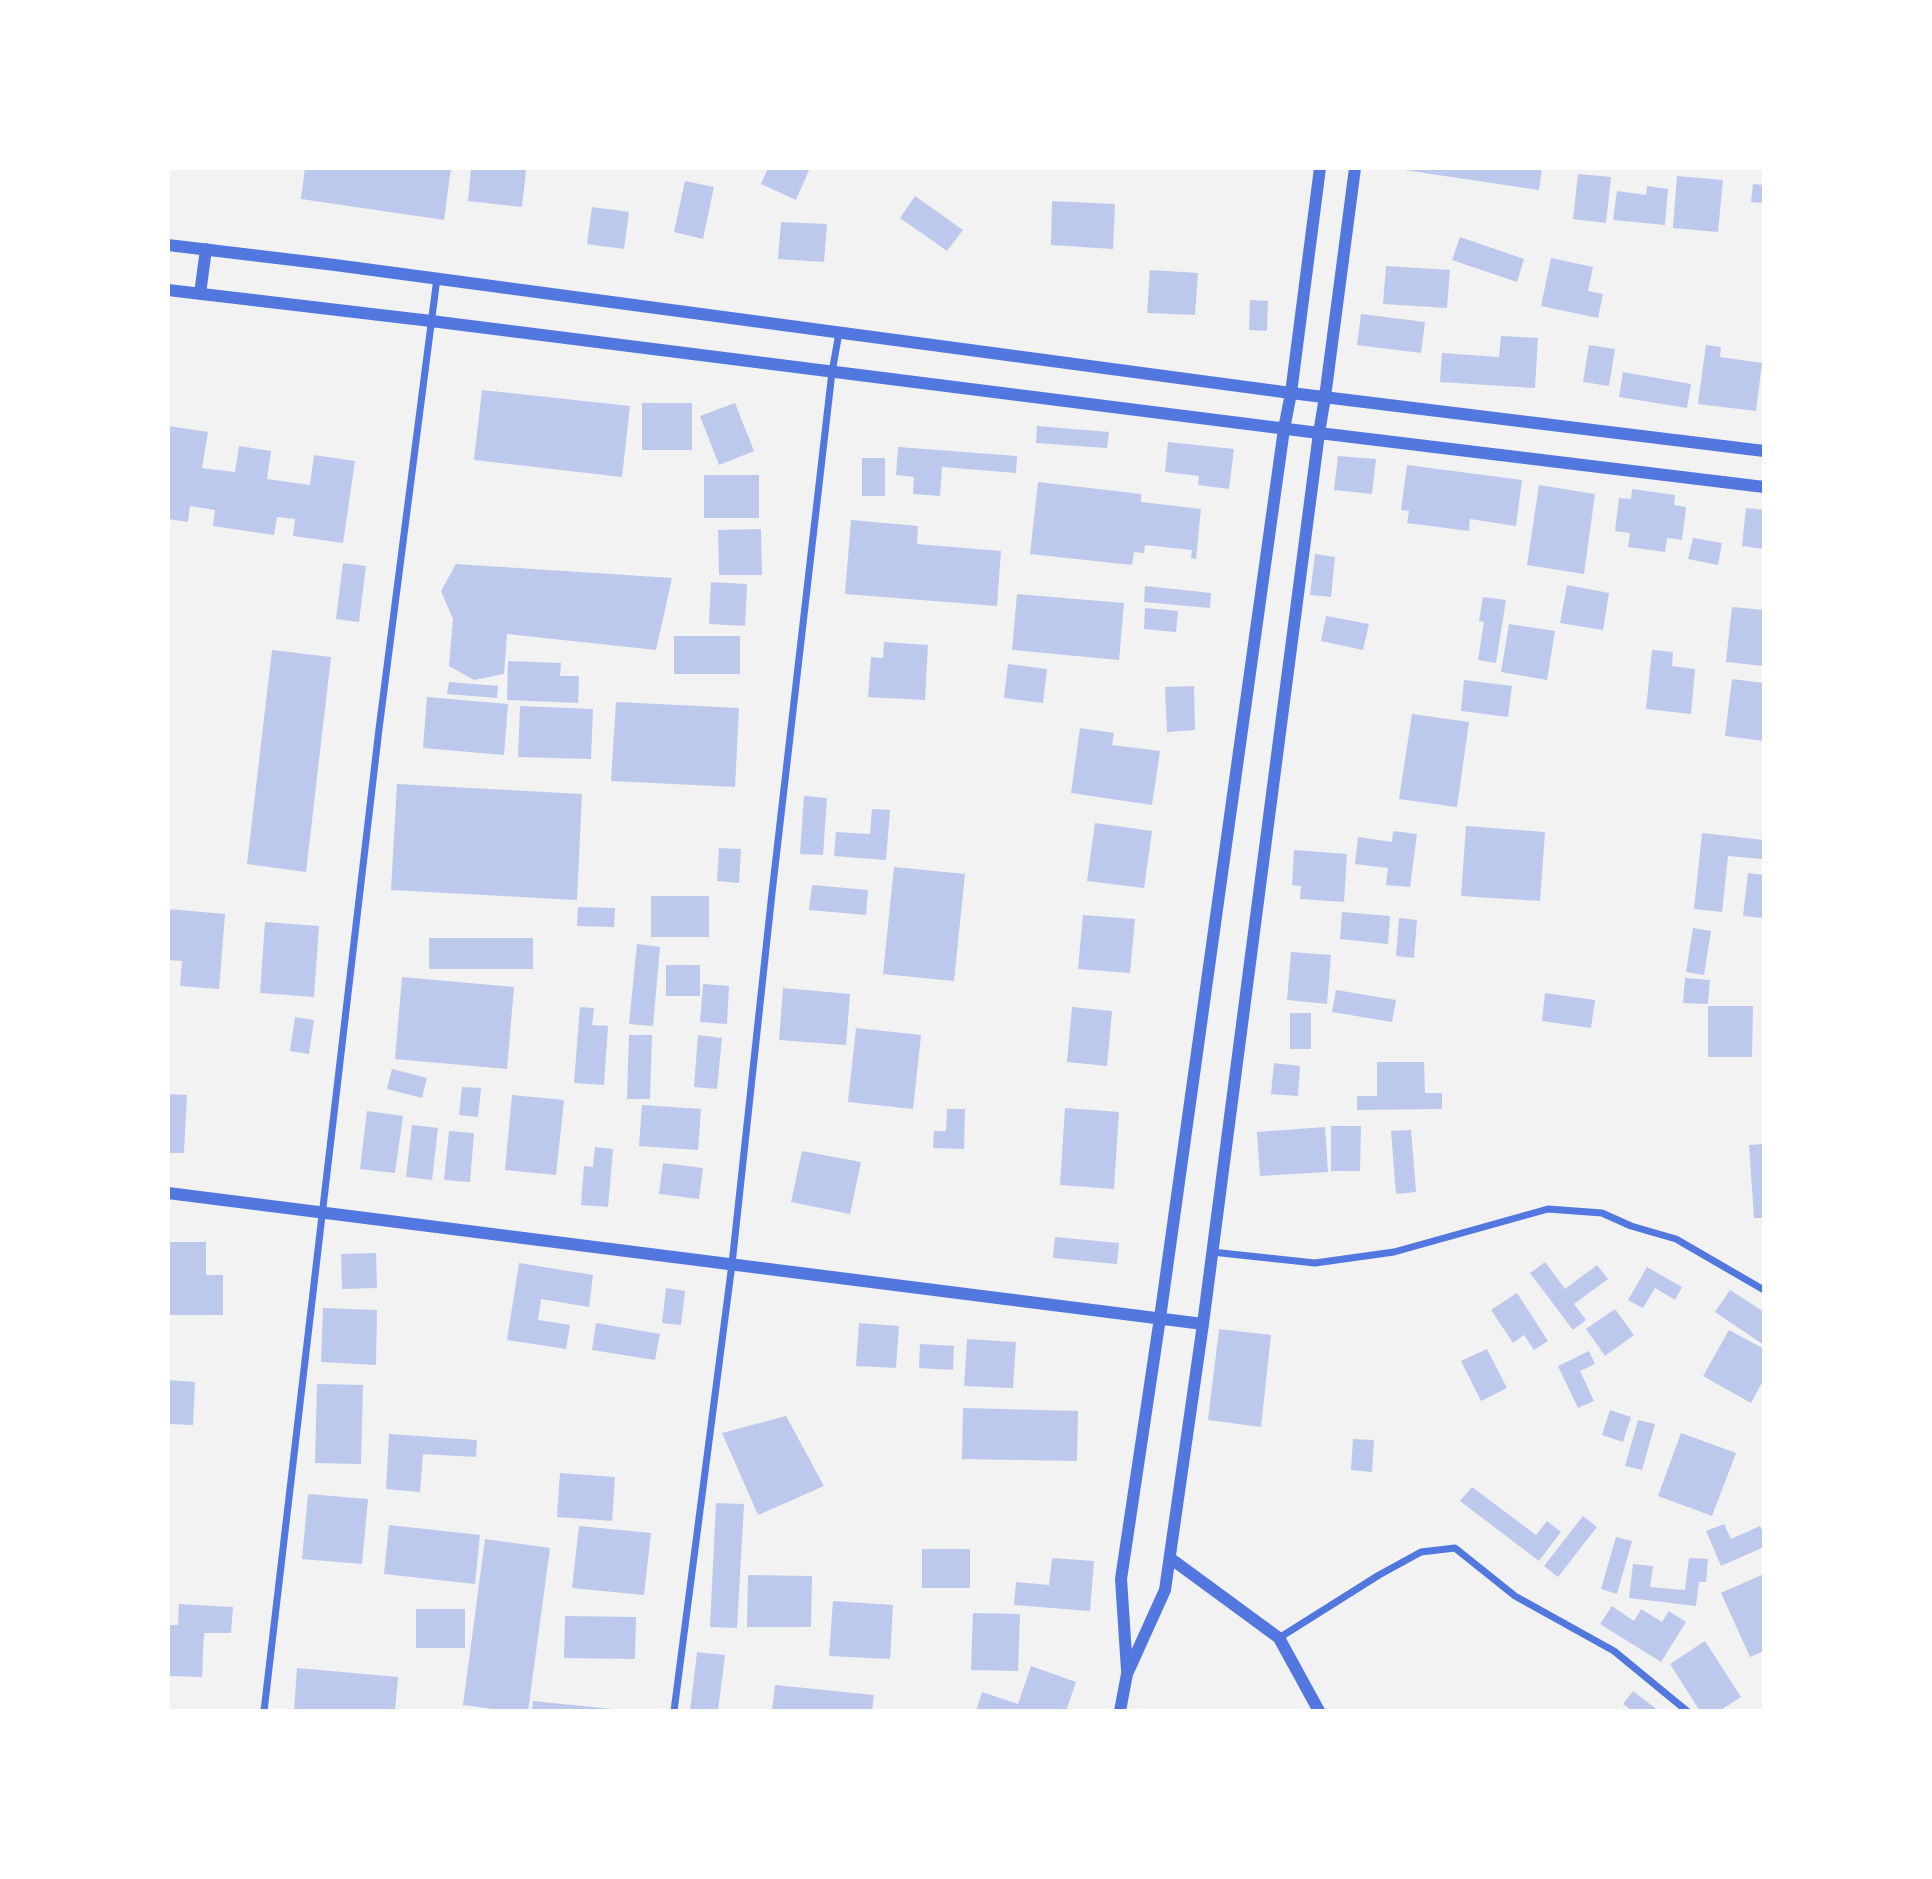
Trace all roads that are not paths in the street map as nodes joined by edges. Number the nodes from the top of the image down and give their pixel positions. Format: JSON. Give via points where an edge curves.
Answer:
{"nodes":[{"id":1,"x":1320,"y":168,"type":"edge"},
{"id":2,"x":1356,"y":168,"type":"edge"},
{"id":3,"x":168,"y":245,"type":"edge"},
{"id":4,"x":205,"y":249,"type":"junction"},
{"id":5,"x":436,"y":278,"type":"junction"},
{"id":6,"x":168,"y":290,"type":"edge"},
{"id":7,"x":200,"y":294,"type":"junction"},
{"id":8,"x":430,"y":321,"type":"junction"},
{"id":9,"x":839,"y":333,"type":"junction"},
{"id":10,"x":832,"y":372,"type":"junction"},
{"id":11,"x":1291,"y":393,"type":"junction"},
{"id":12,"x":1325,"y":397,"type":"junction"},
{"id":13,"x":1284,"y":429,"type":"junction"},
{"id":14,"x":1319,"y":433,"type":"junction"},
{"id":15,"x":1764,"y":451,"type":"edge"},
{"id":16,"x":1764,"y":487,"type":"edge"},
{"id":17,"x":168,"y":1193,"type":"edge"},
{"id":18,"x":324,"y":1214,"type":"junction"},
{"id":19,"x":1212,"y":1252,"type":"junction"},
{"id":20,"x":732,"y":1264,"type":"junction"},
{"id":21,"x":1764,"y":1290,"type":"edge"},
{"id":22,"x":1160,"y":1318,"type":"junction"},
{"id":23,"x":1203,"y":1324,"type":"junction"},
{"id":24,"x":1170,"y":1558,"type":"junction"},
{"id":25,"x":1279,"y":1637,"type":"junction"},
{"id":26,"x":1127,"y":1674,"type":"junction"},
{"id":27,"x":264,"y":1711,"type":"edge"},
{"id":28,"x":674,"y":1711,"type":"edge"},
{"id":29,"x":1120,"y":1711,"type":"edge"},
{"id":30,"x":1319,"y":1711,"type":"edge"},
{"id":31,"x":1687,"y":1711,"type":"edge"}],
"edges":[{"from":1,"to":11,"type":"street"},
{"from":2,"to":12,"type":"street"},
{"from":3,"to":4,"type":"street"},
{"from":4,"to":5,"type":"street"},
{"from":4,"to":7,"type":"street"},
{"from":5,"to":8,"type":"street"},
{"from":5,"to":9,"type":"street"},
{"from":6,"to":7,"type":"street"},
{"from":7,"to":8,"type":"street"},
{"from":8,"to":10,"type":"street"},
{"from":8,"to":18,"type":"street"},
{"from":9,"to":10,"type":"street"},
{"from":9,"to":11,"type":"street"},
{"from":10,"to":13,"type":"street"},
{"from":10,"to":20,"type":"street"},
{"from":11,"to":12,"type":"street"},
{"from":11,"to":13,"type":"street"},
{"from":12,"to":14,"type":"street"},
{"from":12,"to":15,"type":"street"},
{"from":13,"to":14,"type":"street"},
{"from":13,"to":22,"type":"street"},
{"from":14,"to":16,"type":"street"},
{"from":14,"to":19,"type":"street"},
{"from":17,"to":18,"type":"street"},
{"from":18,"to":20,"type":"street"},
{"from":18,"to":27,"type":"street"},
{"from":19,"to":21,"type":"street","via":[[1315,1263],[1394,1252],[1548,1209],[1602,1213],[1676,1239]]},
{"from":19,"to":23,"type":"street"},
{"from":20,"to":22,"type":"street"},
{"from":20,"to":28,"type":"street"},
{"from":22,"to":23,"type":"street"},
{"from":22,"to":26,"type":"street","via":[[1121,1580]]},
{"from":23,"to":24,"type":"street"},
{"from":24,"to":25,"type":"street"},
{"from":24,"to":26,"type":"street","via":[[1165,1590]]},
{"from":25,"to":30,"type":"street"},
{"from":25,"to":31,"type":"street","via":[[1421,1552],[1455,1548],[1515,1596],[1614,1651]]},
{"from":26,"to":29,"type":"street"}]}
